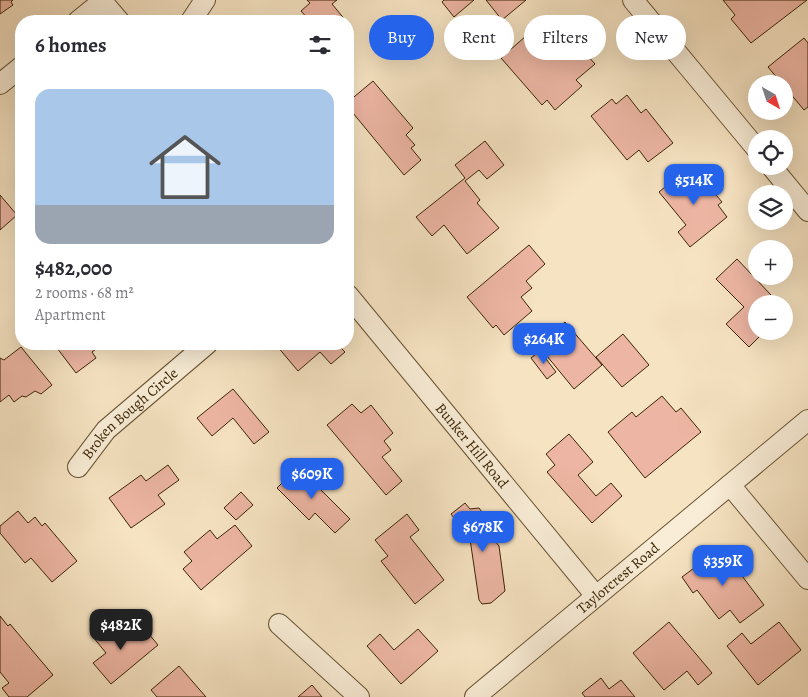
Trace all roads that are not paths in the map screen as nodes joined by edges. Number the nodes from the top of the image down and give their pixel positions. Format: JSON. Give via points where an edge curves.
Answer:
{"nodes":[{"id":1,"x":205,"y":0,"type":"edge"},
{"id":2,"x":633,"y":0,"type":"edge"},
{"id":3,"x":102,"y":1,"type":"edge"},
{"id":4,"x":85,"y":15,"type":"edge"},
{"id":5,"x":114,"y":15,"type":"edge"},
{"id":6,"x":195,"y":15,"type":"edge"},
{"id":7,"x":15,"y":72,"type":"edge"},
{"id":8,"x":0,"y":84,"type":"edge"},
{"id":9,"x":748,"y":138,"type":"edge"},
{"id":10,"x":778,"y":175,"type":"edge"},
{"id":11,"x":808,"y":211,"type":"edge"},
{"id":12,"x":354,"y":302,"type":"edge"},
{"id":13,"x":200,"y":350,"type":"edge"},
{"id":14,"x":808,"y":420,"type":"edge"},
{"id":15,"x":78,"y":467,"type":"dead end"},
{"id":16,"x":730,"y":485,"type":"junction"},
{"id":17,"x":808,"y":578,"type":"edge"},
{"id":18,"x":596,"y":596,"type":"junction"},
{"id":19,"x":279,"y":624,"type":"dead end"},
{"id":20,"x":359,"y":697,"type":"edge"},
{"id":21,"x":475,"y":697,"type":"edge"}],
"edges":[{"from":1,"to":6,"type":"street"},
{"from":2,"to":9,"type":"street"},
{"from":3,"to":4,"type":"street"},
{"from":3,"to":5,"type":"street"},
{"from":7,"to":8,"type":"street"},
{"from":10,"to":11,"type":"street"},
{"from":12,"to":18,"type":"street","name":"Bunker Hill Road"},
{"from":13,"to":15,"type":"street","name":"Broken Bough Circle","via":[[106,430]]},
{"from":14,"to":16,"type":"street","name":"Taylorcrest Road"},
{"from":16,"to":17,"type":"street"},
{"from":16,"to":18,"type":"street","name":"Taylorcrest Road"},
{"from":18,"to":21,"type":"street","name":"Taylorcrest Road"},
{"from":19,"to":20,"type":"street"}]}
